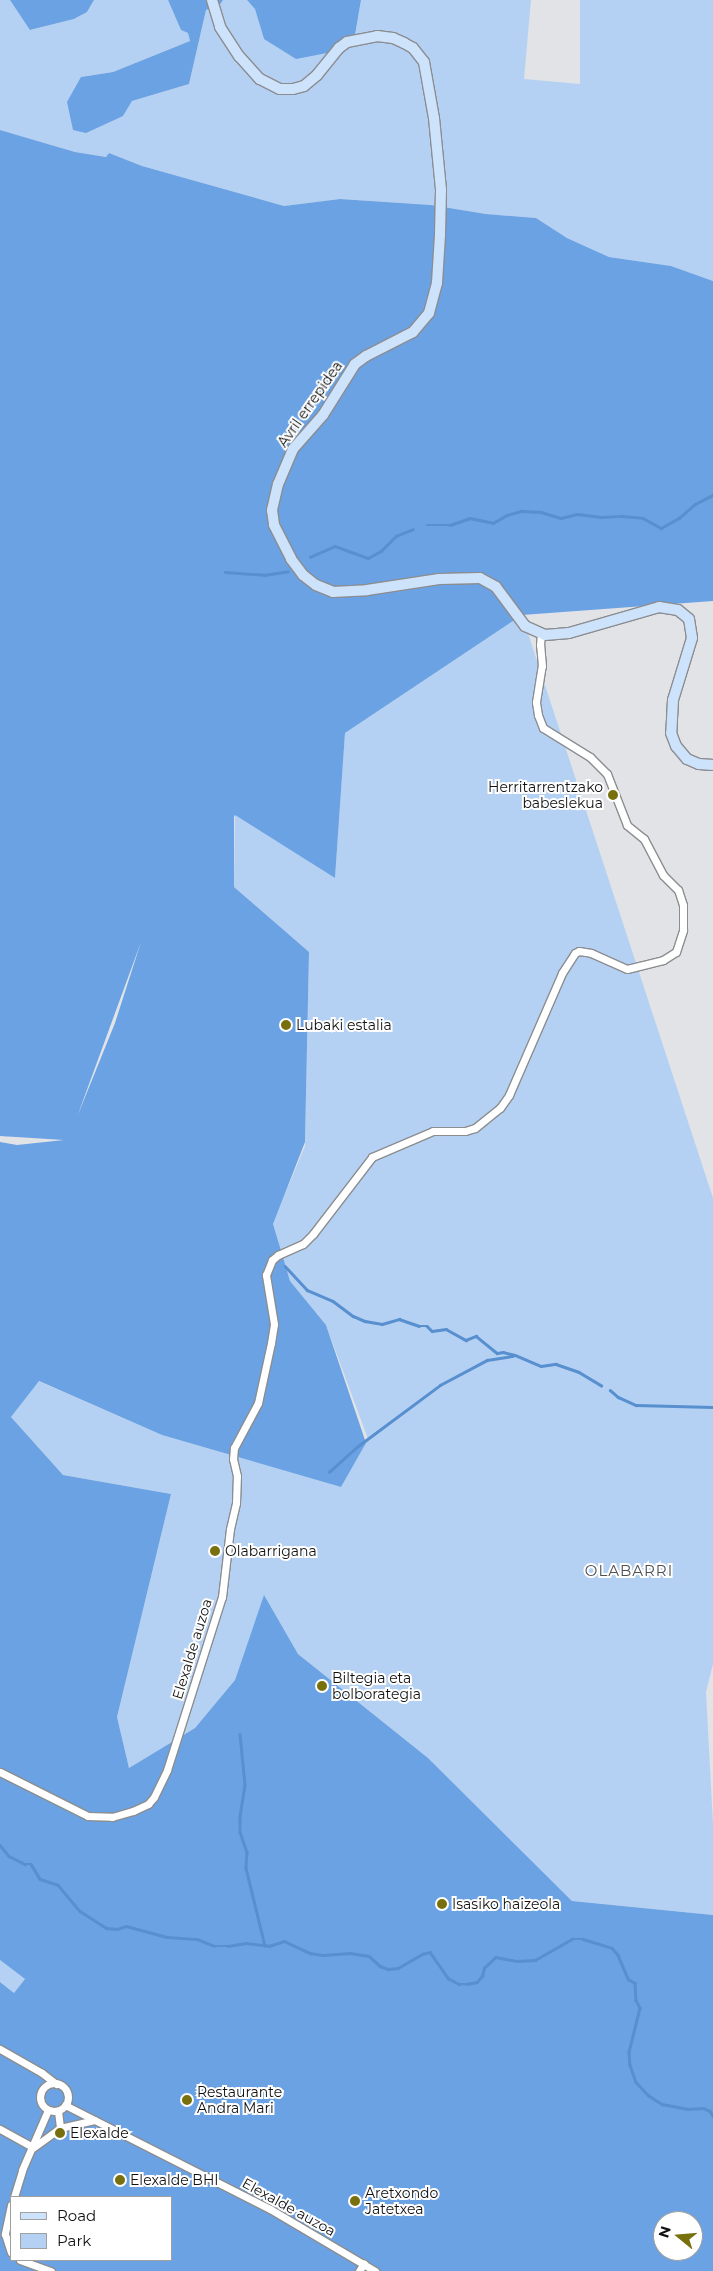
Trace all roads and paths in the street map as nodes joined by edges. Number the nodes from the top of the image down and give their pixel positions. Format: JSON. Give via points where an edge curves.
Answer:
{"nodes":[{"id":1,"x":212,"y":0,"type":"edge"},
{"id":2,"x":541,"y":634,"type":"junction"},
{"id":3,"x":713,"y":765,"type":"edge"},
{"id":4,"x":0,"y":1772,"type":"edge"},
{"id":5,"x":0,"y":2049,"type":"edge"},
{"id":6,"x":56,"y":2084,"type":"junction"},
{"id":7,"x":65,"y":2104,"type":"junction"},
{"id":8,"x":48,"y":2110,"type":"junction"},
{"id":9,"x":58,"y":2110,"type":"junction"},
{"id":10,"x":94,"y":2120,"type":"junction"},
{"id":11,"x":60,"y":2128,"type":"junction"},
{"id":12,"x":0,"y":2129,"type":"edge"},
{"id":13,"x":33,"y":2147,"type":"junction"},
{"id":14,"x":14,"y":2196,"type":"edge"},
{"id":15,"x":10,"y":2210,"type":"edge"},
{"id":16,"x":3,"y":2235,"type":"edge"},
{"id":17,"x":10,"y":2250,"type":"edge"},
{"id":18,"x":23,"y":2261,"type":"edge"},
{"id":19,"x":364,"y":2264,"type":"junction"},
{"id":20,"x":51,"y":2271,"type":"edge"},
{"id":21,"x":359,"y":2271,"type":"edge"},
{"id":22,"x":375,"y":2271,"type":"edge"}],
"edges":[{"from":1,"to":2,"type":"street","name":"Avril errepidea","via":[[220,27],[239,56],[257,77],[280,89],[304,86],[347,42],[377,36],[404,43],[424,62],[434,118],[441,190],[439,270],[429,313],[413,332],[355,364],[323,415],[294,447],[278,484],[272,510],[283,546],[316,586],[333,592],[438,579],[480,578],[496,587],[525,626]]},
{"from":2,"to":3,"type":"street","via":[[569,633],[659,607],[681,611],[689,619],[692,638],[672,700],[671,733],[676,746],[687,759]]},
{"from":2,"to":4,"type":"street","name":"Elexalde auzoa","via":[[542,666],[536,702],[543,728],[590,757],[607,774],[627,826],[644,839],[664,875],[678,890],[683,905],[683,934],[676,952],[670,957],[627,969],[579,951],[562,973],[509,1095],[500,1108],[475,1128],[426,1133],[372,1157],[313,1234],[303,1244],[272,1260],[266,1275],[274,1324],[258,1404],[234,1448],[236,1503],[222,1597],[170,1760],[154,1797],[133,1811],[112,1817],[88,1816]]},
{"from":5,"to":6,"type":"street"},
{"from":6,"to":7,"type":"street","via":[[66,2092]]},
{"from":6,"to":8,"type":"street","via":[[44,2088],[40,2095]]},
{"from":7,"to":9,"type":"street"},
{"from":7,"to":10,"type":"street","name":"Elexalde auzoa"},
{"from":8,"to":9,"type":"street"},
{"from":8,"to":13,"type":"street"},
{"from":9,"to":11,"type":"street"},
{"from":10,"to":11,"type":"street"},
{"from":10,"to":19,"type":"street","name":"Elexalde auzoa","via":[[270,2209]]},
{"from":11,"to":13,"type":"street"},
{"from":12,"to":13,"type":"street"},
{"from":13,"to":14,"type":"street"},
{"from":15,"to":16,"type":"street"},
{"from":16,"to":17,"type":"street"},
{"from":18,"to":20,"type":"street"},
{"from":19,"to":21,"type":"street"},
{"from":19,"to":22,"type":"street","name":"Elexalde auzoa"}]}
